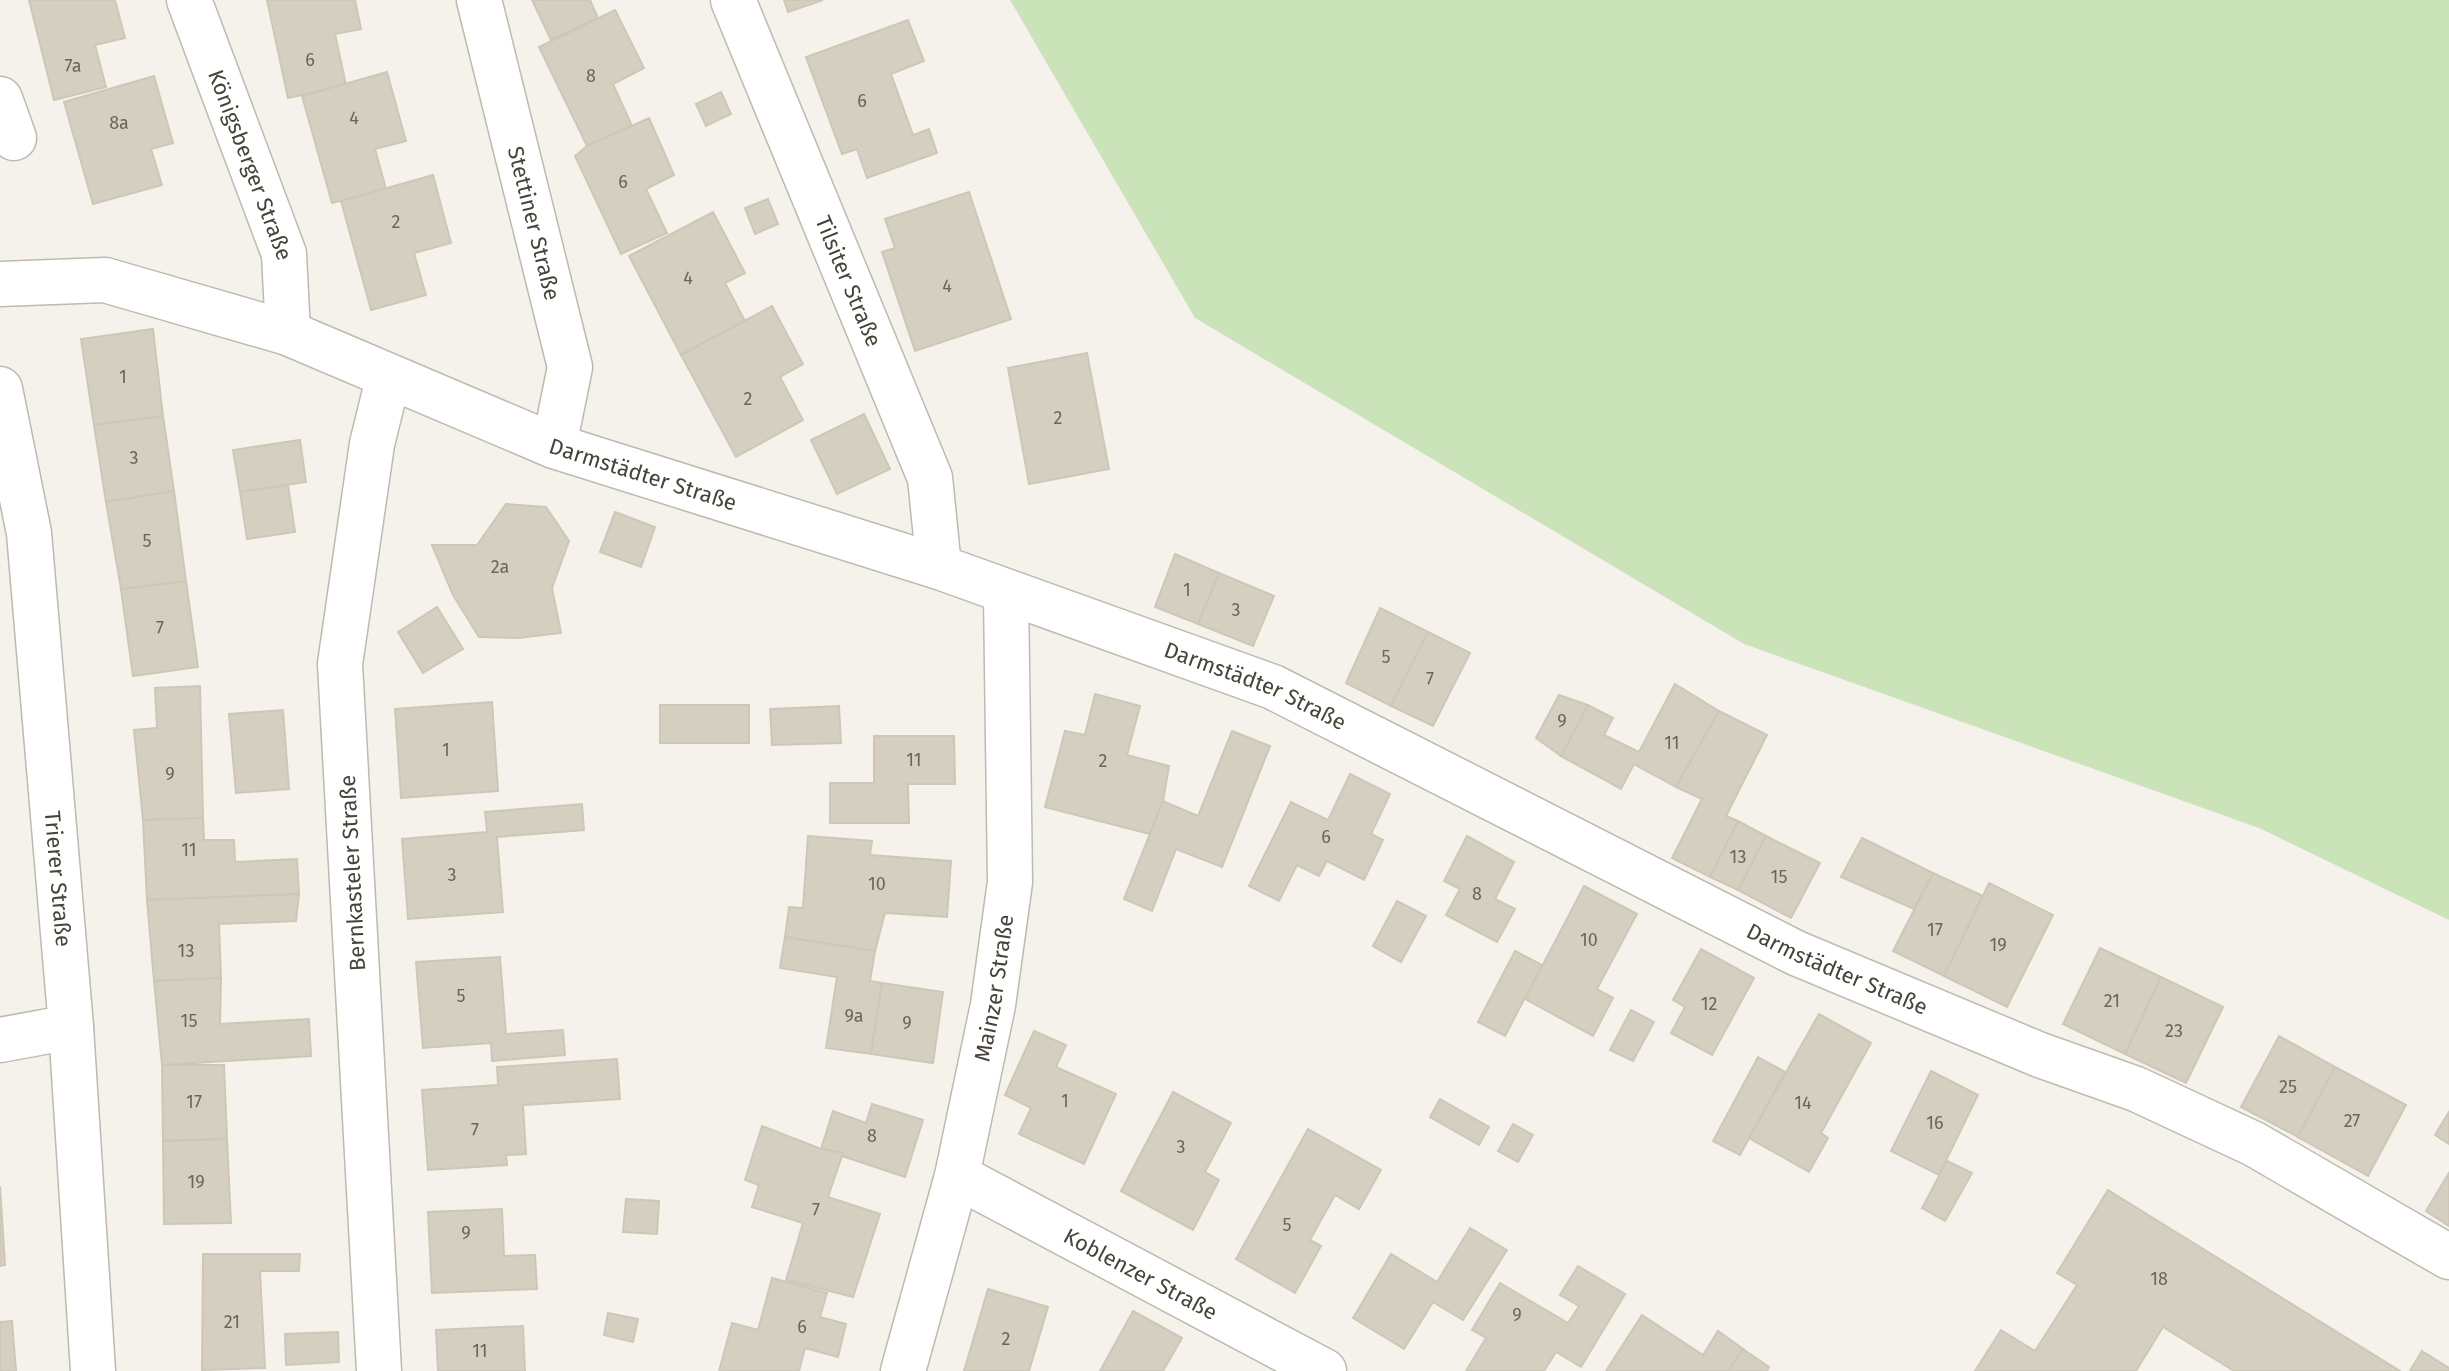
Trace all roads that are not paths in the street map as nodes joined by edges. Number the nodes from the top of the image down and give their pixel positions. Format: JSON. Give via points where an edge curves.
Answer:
{"nodes":[{"id":1,"x":189,"y":0,"type":"edge"},
{"id":2,"x":479,"y":0,"type":"edge"},
{"id":3,"x":733,"y":0,"type":"edge"},
{"id":4,"x":0,"y":284,"type":"edge"},
{"id":5,"x":288,"y":333,"type":"junction"},
{"id":6,"x":388,"y":379,"type":"junction"},
{"id":7,"x":0,"y":389,"type":"edge"},
{"id":8,"x":554,"y":446,"type":"junction"},
{"id":9,"x":939,"y":567,"type":"junction"},
{"id":10,"x":1006,"y":594,"type":"junction"},
{"id":11,"x":71,"y":1027,"type":"junction"},
{"id":12,"x":0,"y":1040,"type":"edge"},
{"id":13,"x":957,"y":1176,"type":"junction"},
{"id":14,"x":2449,"y":1257,"type":"edge"},
{"id":15,"x":93,"y":1371,"type":"edge"},
{"id":16,"x":379,"y":1371,"type":"edge"},
{"id":17,"x":903,"y":1371,"type":"edge"},
{"id":18,"x":1324,"y":1371,"type":"edge"}],
"edges":[{"from":1,"to":5,"type":"street","name":"Königsberger Straße","via":[[284,254]]},
{"from":2,"to":8,"type":"street","name":"Stettiner Straße","via":[[570,367]]},
{"from":3,"to":9,"type":"street","name":"Tilsiter Straße","via":[[930,478]]},
{"from":4,"to":5,"type":"street","name":"Darmstädter Straße","via":[[105,280]]},
{"from":5,"to":6,"type":"street","name":"Darmstädter Straße"},
{"from":6,"to":8,"type":"street","name":"Darmstädter Straße"},
{"from":6,"to":16,"type":"street","name":"Bernkasteler Straße","via":[[372,444],[340,664]]},
{"from":7,"to":11,"type":"street","name":"Trierer Straße","via":[[29,533]]},
{"from":8,"to":9,"type":"street","name":"Darmstädter Straße"},
{"from":9,"to":10,"type":"street","name":"Darmstädter Straße"},
{"from":10,"to":13,"type":"street","name":"Mainzer Straße","via":[[1010,882],[993,1005]]},
{"from":10,"to":14,"type":"street","name":"Darmstädter Straße","via":[[1273,687],[1796,953],[2040,1055],[2136,1089],[2254,1144]]},
{"from":11,"to":12,"type":"street"},
{"from":11,"to":15,"type":"street","name":"Trierer Straße"},
{"from":13,"to":17,"type":"street","name":"Mainzer Straße"},
{"from":13,"to":18,"type":"street","name":"Koblenzer Straße"}]}
